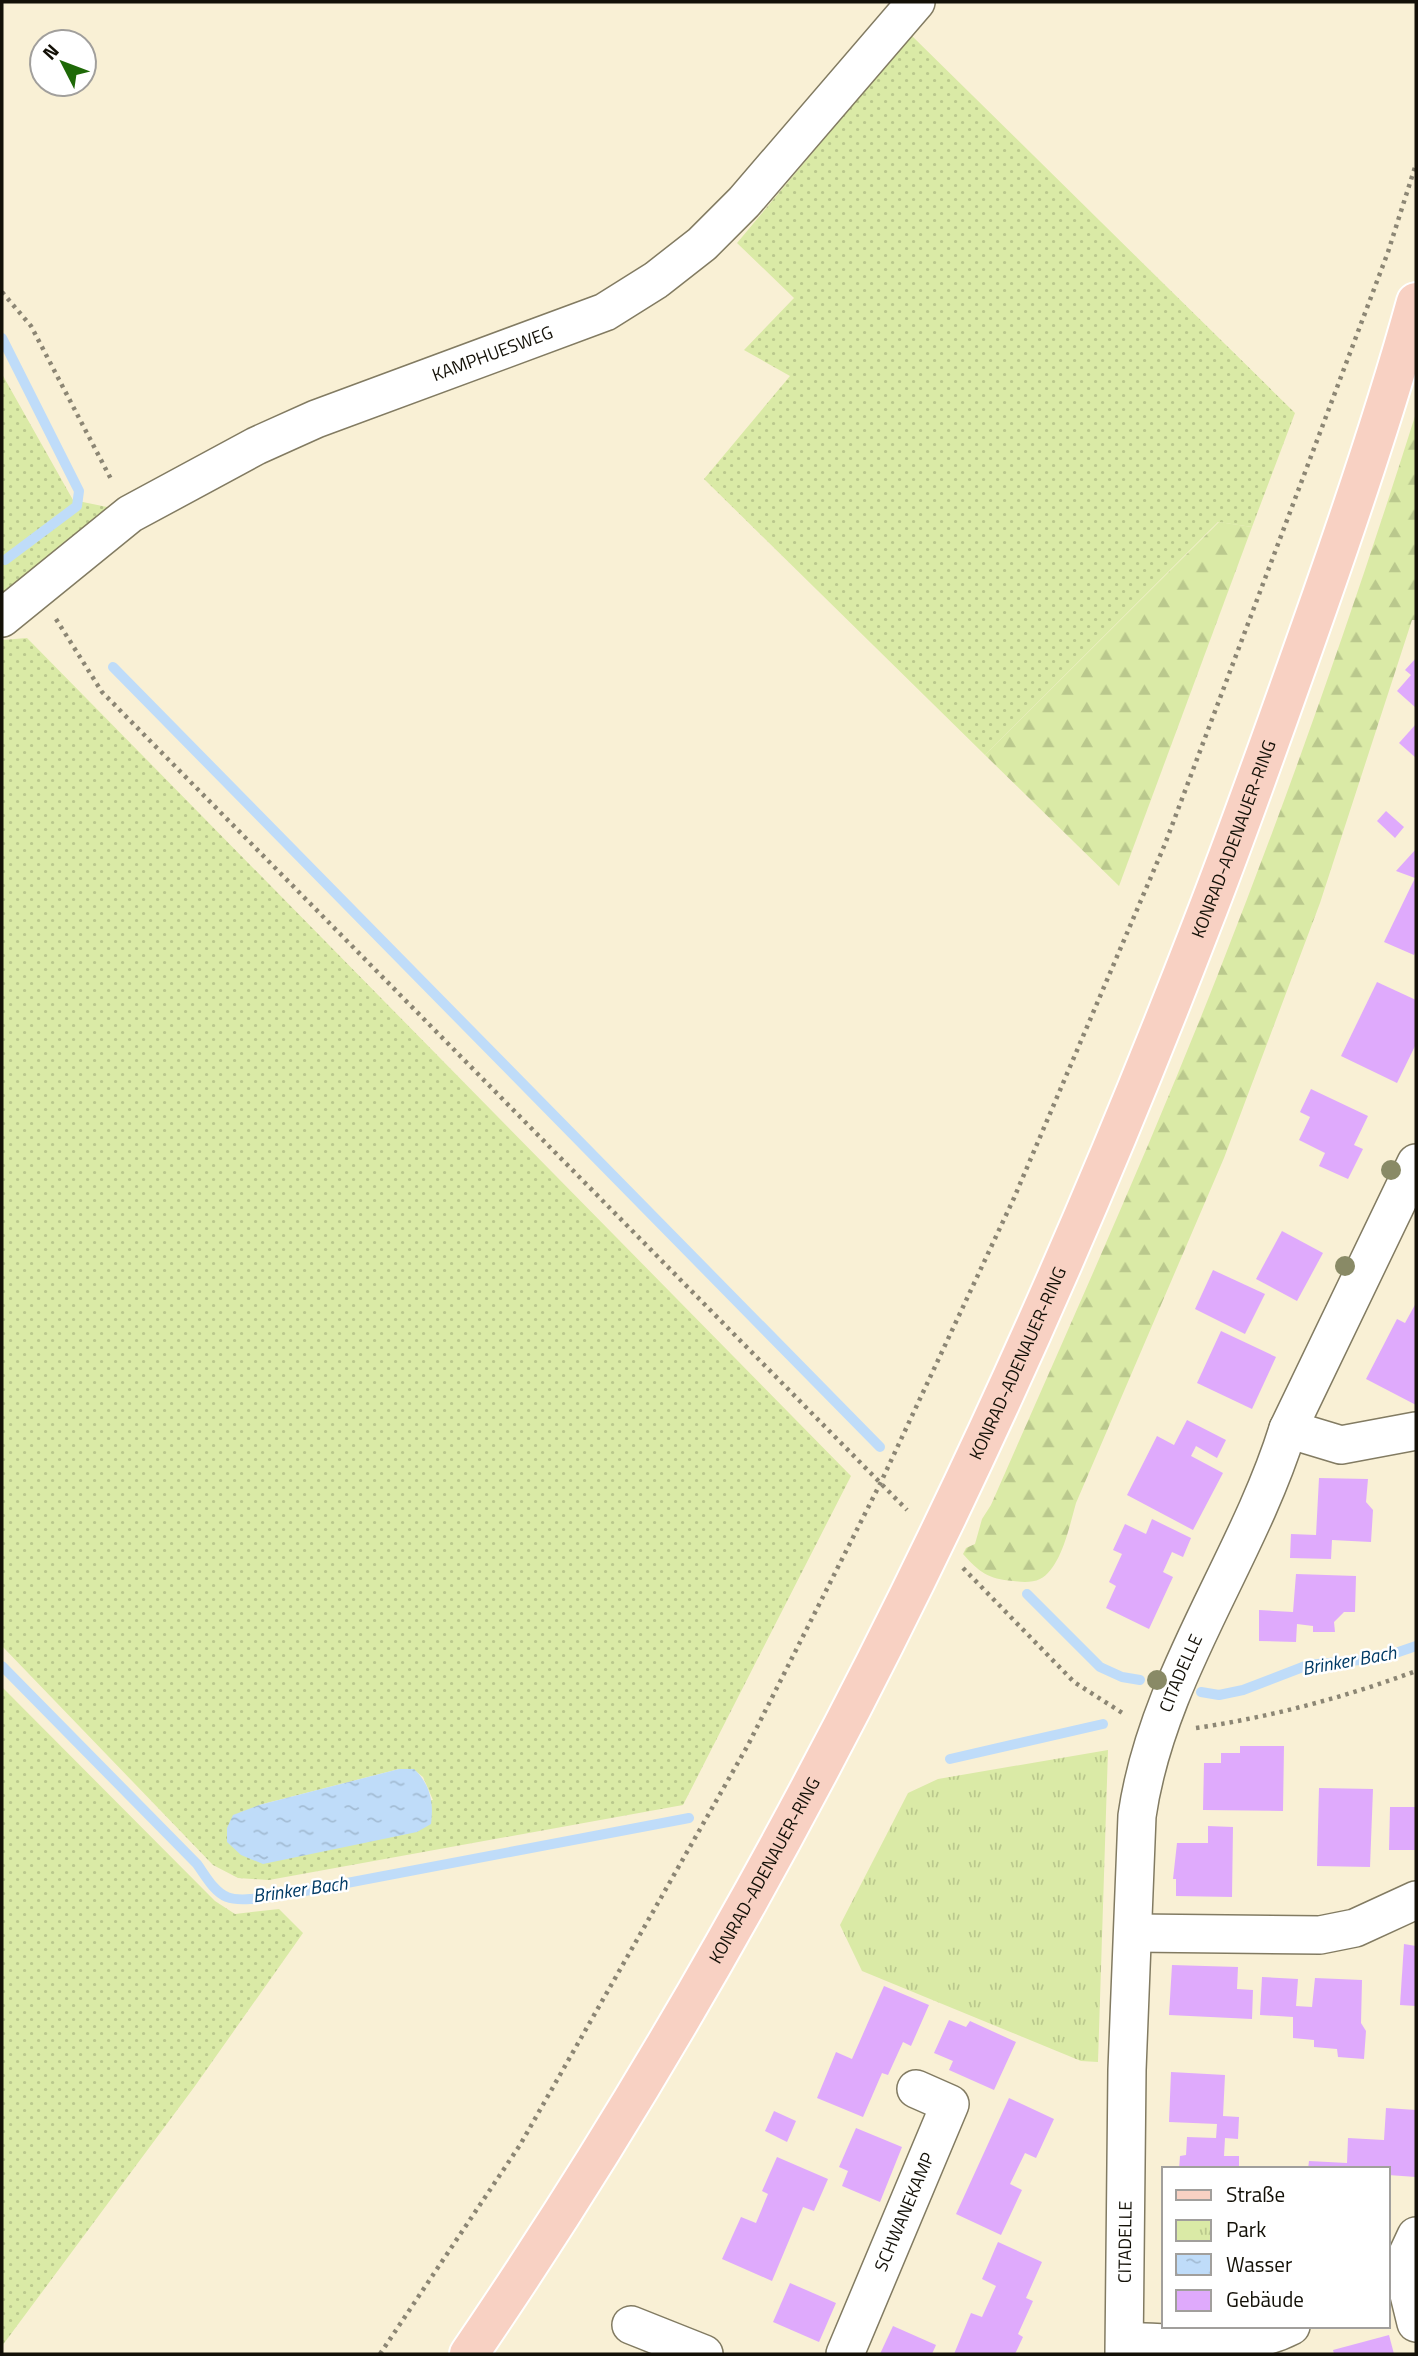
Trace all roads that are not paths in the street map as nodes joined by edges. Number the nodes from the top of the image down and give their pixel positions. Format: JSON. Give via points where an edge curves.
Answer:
{"nodes":[{"id":1,"x":916,"y":2,"type":"edge"},
{"id":2,"x":1416,"y":302,"type":"edge"},
{"id":3,"x":2,"y":618,"type":"edge"},
{"id":4,"x":1416,"y":1163,"type":"edge"},
{"id":5,"x":1288,"y":1429,"type":"junction"},
{"id":6,"x":1416,"y":1431,"type":"edge"},
{"id":7,"x":1416,"y":1900,"type":"edge"},
{"id":8,"x":1134,"y":1933,"type":"junction"},
{"id":9,"x":916,"y":2090,"type":"dead end"},
{"id":10,"x":1402,"y":2258,"type":"edge"},
{"id":11,"x":1416,"y":2323,"type":"edge"},
{"id":12,"x":631,"y":2325,"type":"dead end"},
{"id":13,"x":1287,"y":2328,"type":"edge"},
{"id":14,"x":1124,"y":2347,"type":"edge"},
{"id":15,"x":470,"y":2354,"type":"edge"},
{"id":16,"x":704,"y":2354,"type":"edge"},
{"id":17,"x":845,"y":2354,"type":"edge"}],
"edges":[{"from":1,"to":3,"type":"street","name":"KAMPHUESWEG","via":[[744,202],[702,244],[656,280],[605,312],[316,419],[256,446],[130,514]]},
{"from":2,"to":15,"type":"main road","name":"KONRAD-ADENAUER-RING","via":[[1346,527],[1222,874],[1102,1176],[1010,1384],[894,1625],[743,1913],[604,2148]]},
{"from":4,"to":5,"type":"street","name":"CITADELLE"},
{"from":5,"to":6,"type":"street","via":[[1341,1445]]},
{"from":5,"to":8,"type":"street","name":"CITADELLE","via":[[1275,1471],[1158,1728],[1142,1780]]},
{"from":7,"to":8,"type":"street","via":[[1355,1928],[1321,1935]]},
{"from":8,"to":14,"type":"street","name":"CITADELLE","via":[[1127,2070]]},
{"from":9,"to":17,"type":"street","name":"SCHWANEKAMP","via":[[950,2104]]},
{"from":10,"to":11,"type":"street"},
{"from":12,"to":16,"type":"street"},
{"from":13,"to":14,"type":"street","name":"CITADELLE","via":[[1234,2343]]}]}
